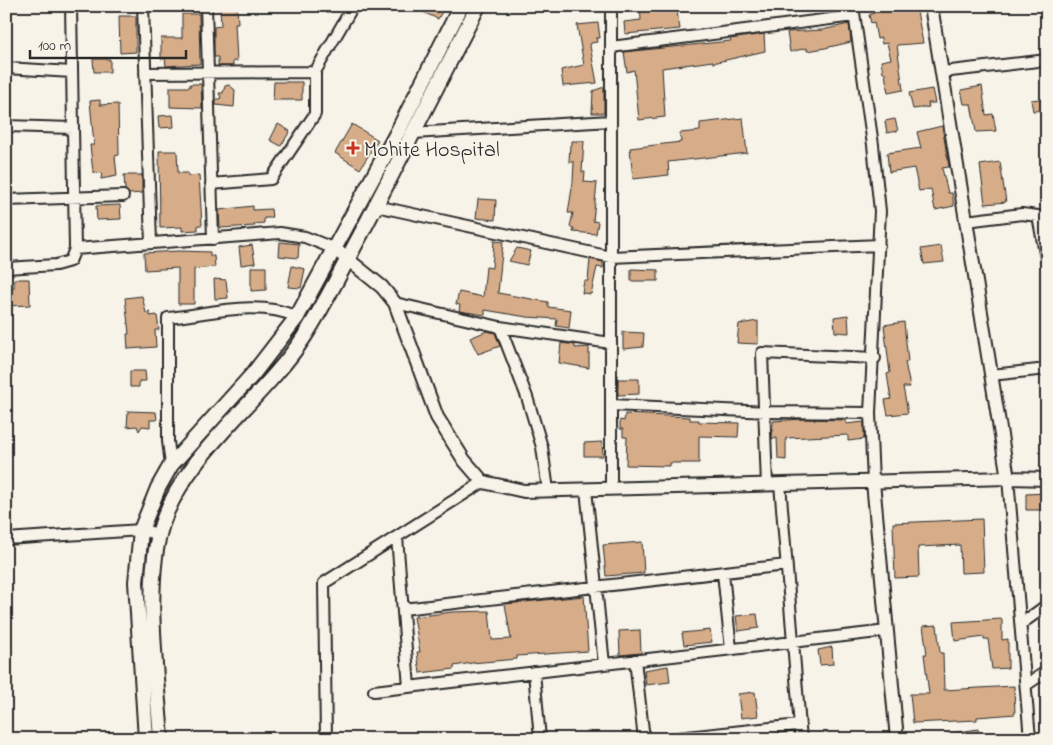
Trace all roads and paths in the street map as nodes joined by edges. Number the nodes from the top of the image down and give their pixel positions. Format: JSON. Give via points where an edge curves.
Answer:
{"nodes":[{"id":1,"x":71,"y":6,"type":"edge"},
{"id":2,"x":143,"y":6,"type":"edge"},
{"id":3,"x":206,"y":6,"type":"edge"},
{"id":4,"x":353,"y":6,"type":"edge"},
{"id":5,"x":460,"y":6,"type":"edge"},
{"id":6,"x":478,"y":6,"type":"edge"},
{"id":7,"x":611,"y":6,"type":"edge"},
{"id":8,"x":931,"y":6,"type":"edge"},
{"id":9,"x":854,"y":11,"type":"edge"},
{"id":10,"x":611,"y":47,"type":"junction"},
{"id":11,"x":1047,"y":60,"type":"edge"},
{"id":12,"x":6,"y":68,"type":"edge"},
{"id":13,"x":72,"y":72,"type":"junction"},
{"id":14,"x":208,"y":72,"type":"junction"},
{"id":15,"x":314,"y":72,"type":"junction"},
{"id":16,"x":942,"y":72,"type":"junction"},
{"id":17,"x":145,"y":73,"type":"junction"},
{"id":18,"x":611,"y":121,"type":"junction"},
{"id":19,"x":6,"y":126,"type":"edge"},
{"id":20,"x":73,"y":128,"type":"junction"},
{"id":21,"x":413,"y":133,"type":"junction"},
{"id":22,"x":211,"y":184,"type":"junction"},
{"id":23,"x":123,"y":196,"type":"dead end"},
{"id":24,"x":74,"y":198,"type":"junction"},
{"id":25,"x":6,"y":200,"type":"edge"},
{"id":26,"x":376,"y":206,"type":"junction"},
{"id":27,"x":966,"y":221,"type":"junction"},
{"id":28,"x":213,"y":239,"type":"junction"},
{"id":29,"x":151,"y":243,"type":"junction"},
{"id":30,"x":879,"y":245,"type":"junction"},
{"id":31,"x":75,"y":249,"type":"junction"},
{"id":32,"x":335,"y":250,"type":"junction"},
{"id":33,"x":611,"y":257,"type":"junction"},
{"id":34,"x":346,"y":261,"type":"junction"},
{"id":35,"x":1047,"y":264,"type":"edge"},
{"id":36,"x":6,"y":268,"type":"edge"},
{"id":37,"x":395,"y":303,"type":"junction"},
{"id":38,"x":297,"y":316,"type":"junction"},
{"id":39,"x":500,"y":327,"type":"junction"},
{"id":40,"x":611,"y":343,"type":"junction"},
{"id":41,"x":875,"y":358,"type":"junction"},
{"id":42,"x":1047,"y":369,"type":"edge"},
{"id":43,"x":991,"y":375,"type":"junction"},
{"id":44,"x":611,"y":404,"type":"junction"},
{"id":45,"x":764,"y":412,"type":"junction"},
{"id":46,"x":870,"y":413,"type":"junction"},
{"id":47,"x":171,"y":464,"type":"junction"},
{"id":48,"x":1008,"y":478,"type":"junction"},
{"id":49,"x":1047,"y":479,"type":"edge"},
{"id":50,"x":483,"y":482,"type":"junction"},
{"id":51,"x":873,"y":482,"type":"junction"},
{"id":52,"x":774,"y":484,"type":"junction"},
{"id":53,"x":611,"y":488,"type":"junction"},
{"id":54,"x":586,"y":489,"type":"junction"},
{"id":55,"x":548,"y":490,"type":"junction"},
{"id":56,"x":141,"y":530,"type":"junction"},
{"id":57,"x":159,"y":534,"type":"junction"},
{"id":58,"x":397,"y":537,"type":"junction"},
{"id":59,"x":6,"y":539,"type":"edge"},
{"id":60,"x":786,"y":566,"type":"junction"},
{"id":61,"x":723,"y":572,"type":"junction"},
{"id":62,"x":596,"y":587,"type":"junction"},
{"id":63,"x":1047,"y":605,"type":"edge"},
{"id":64,"x":403,"y":609,"type":"junction"},
{"id":65,"x":1021,"y":624,"type":"junction"},
{"id":66,"x":887,"y":631,"type":"junction"},
{"id":67,"x":793,"y":642,"type":"junction"},
{"id":68,"x":731,"y":649,"type":"junction"},
{"id":69,"x":635,"y":660,"type":"junction"},
{"id":70,"x":604,"y":664,"type":"junction"},
{"id":71,"x":1047,"y":671,"type":"edge"},
{"id":72,"x":534,"y":672,"type":"junction"},
{"id":73,"x":1026,"y":685,"type":"junction"},
{"id":74,"x":409,"y":687,"type":"junction"},
{"id":75,"x":374,"y":691,"type":"dead end"},
{"id":76,"x":799,"y":725,"type":"junction"},
{"id":77,"x":146,"y":739,"type":"edge"},
{"id":78,"x":161,"y":739,"type":"edge"},
{"id":79,"x":326,"y":739,"type":"edge"},
{"id":80,"x":540,"y":739,"type":"edge"},
{"id":81,"x":644,"y":739,"type":"edge"},
{"id":82,"x":668,"y":739,"type":"edge"},
{"id":83,"x":801,"y":739,"type":"edge"},
{"id":84,"x":897,"y":739,"type":"edge"},
{"id":85,"x":1030,"y":739,"type":"edge"}],
"edges":[{"from":1,"to":13,"type":"street"},
{"from":2,"to":17,"type":"street"},
{"from":3,"to":14,"type":"street"},
{"from":4,"to":15,"type":"street"},
{"from":5,"to":32,"type":"main road"},
{"from":6,"to":21,"type":"main road"},
{"from":7,"to":10,"type":"street"},
{"from":8,"to":16,"type":"street"},
{"from":9,"to":10,"type":"street"},
{"from":9,"to":30,"type":"street","via":[[875,164],[880,211]]},
{"from":10,"to":18,"type":"street"},
{"from":11,"to":16,"type":"street"},
{"from":12,"to":13,"type":"street"},
{"from":13,"to":20,"type":"street"},
{"from":14,"to":15,"type":"street"},
{"from":14,"to":17,"type":"street"},
{"from":14,"to":22,"type":"street"},
{"from":15,"to":22,"type":"street","via":[[314,114],[271,179]]},
{"from":16,"to":27,"type":"street"},
{"from":17,"to":29,"type":"street"},
{"from":18,"to":21,"type":"street"},
{"from":18,"to":33,"type":"street"},
{"from":19,"to":20,"type":"street"},
{"from":20,"to":24,"type":"street"},
{"from":21,"to":26,"type":"main road"},
{"from":22,"to":28,"type":"street"},
{"from":23,"to":24,"type":"street"},
{"from":24,"to":25,"type":"street"},
{"from":24,"to":31,"type":"street"},
{"from":26,"to":33,"type":"street"},
{"from":26,"to":34,"type":"main road"},
{"from":27,"to":35,"type":"street","via":[[1022,214],[1038,216]]},
{"from":27,"to":43,"type":"street"},
{"from":28,"to":29,"type":"street"},
{"from":28,"to":32,"type":"street","via":[[292,234]]},
{"from":29,"to":31,"type":"street"},
{"from":30,"to":33,"type":"street"},
{"from":30,"to":41,"type":"street"},
{"from":31,"to":36,"type":"street","via":[[70,261],[56,265]]},
{"from":32,"to":34,"type":"street"},
{"from":32,"to":38,"type":"main road"},
{"from":33,"to":40,"type":"street"},
{"from":34,"to":37,"type":"street","via":[[382,287]]},
{"from":34,"to":57,"type":"main road","via":[[302,339],[182,481],[174,493]]},
{"from":37,"to":39,"type":"street"},
{"from":37,"to":50,"type":"street","via":[[437,417],[464,460]]},
{"from":38,"to":47,"type":"main road","via":[[253,374]]},
{"from":38,"to":47,"type":"street","via":[[255,308],[168,318],[168,441]]},
{"from":39,"to":40,"type":"street"},
{"from":39,"to":55,"type":"street","via":[[542,447]]},
{"from":40,"to":44,"type":"street"},
{"from":41,"to":45,"type":"street","via":[[762,352]]},
{"from":41,"to":46,"type":"street"},
{"from":42,"to":43,"type":"street"},
{"from":43,"to":48,"type":"street"},
{"from":44,"to":45,"type":"street"},
{"from":44,"to":53,"type":"street"},
{"from":45,"to":46,"type":"street"},
{"from":45,"to":52,"type":"street"},
{"from":46,"to":51,"type":"street"},
{"from":47,"to":56,"type":"main road"},
{"from":48,"to":49,"type":"street"},
{"from":48,"to":51,"type":"street"},
{"from":48,"to":65,"type":"street"},
{"from":50,"to":55,"type":"street","via":[[524,491]]},
{"from":50,"to":58,"type":"street"},
{"from":51,"to":52,"type":"street"},
{"from":51,"to":66,"type":"street"},
{"from":52,"to":53,"type":"street"},
{"from":52,"to":60,"type":"street"},
{"from":53,"to":54,"type":"street"},
{"from":54,"to":55,"type":"street"},
{"from":54,"to":62,"type":"street"},
{"from":56,"to":57,"type":"street"},
{"from":56,"to":59,"type":"street"},
{"from":56,"to":77,"type":"main road","via":[[137,613]]},
{"from":57,"to":78,"type":"main road","via":[[153,588]]},
{"from":58,"to":64,"type":"street"},
{"from":58,"to":79,"type":"street","via":[[324,583]]},
{"from":60,"to":61,"type":"street"},
{"from":60,"to":67,"type":"street"},
{"from":61,"to":62,"type":"street"},
{"from":61,"to":68,"type":"street"},
{"from":62,"to":64,"type":"street"},
{"from":62,"to":70,"type":"street"},
{"from":63,"to":65,"type":"street"},
{"from":64,"to":74,"type":"street"},
{"from":65,"to":73,"type":"street"},
{"from":66,"to":67,"type":"street"},
{"from":66,"to":84,"type":"street"},
{"from":67,"to":68,"type":"street"},
{"from":67,"to":76,"type":"street"},
{"from":68,"to":69,"type":"street"},
{"from":69,"to":70,"type":"street"},
{"from":69,"to":81,"type":"street"},
{"from":70,"to":72,"type":"street"},
{"from":71,"to":73,"type":"street"},
{"from":72,"to":74,"type":"street"},
{"from":72,"to":80,"type":"street"},
{"from":73,"to":85,"type":"street"},
{"from":74,"to":75,"type":"street"},
{"from":76,"to":82,"type":"street"},
{"from":76,"to":83,"type":"street"}]}
